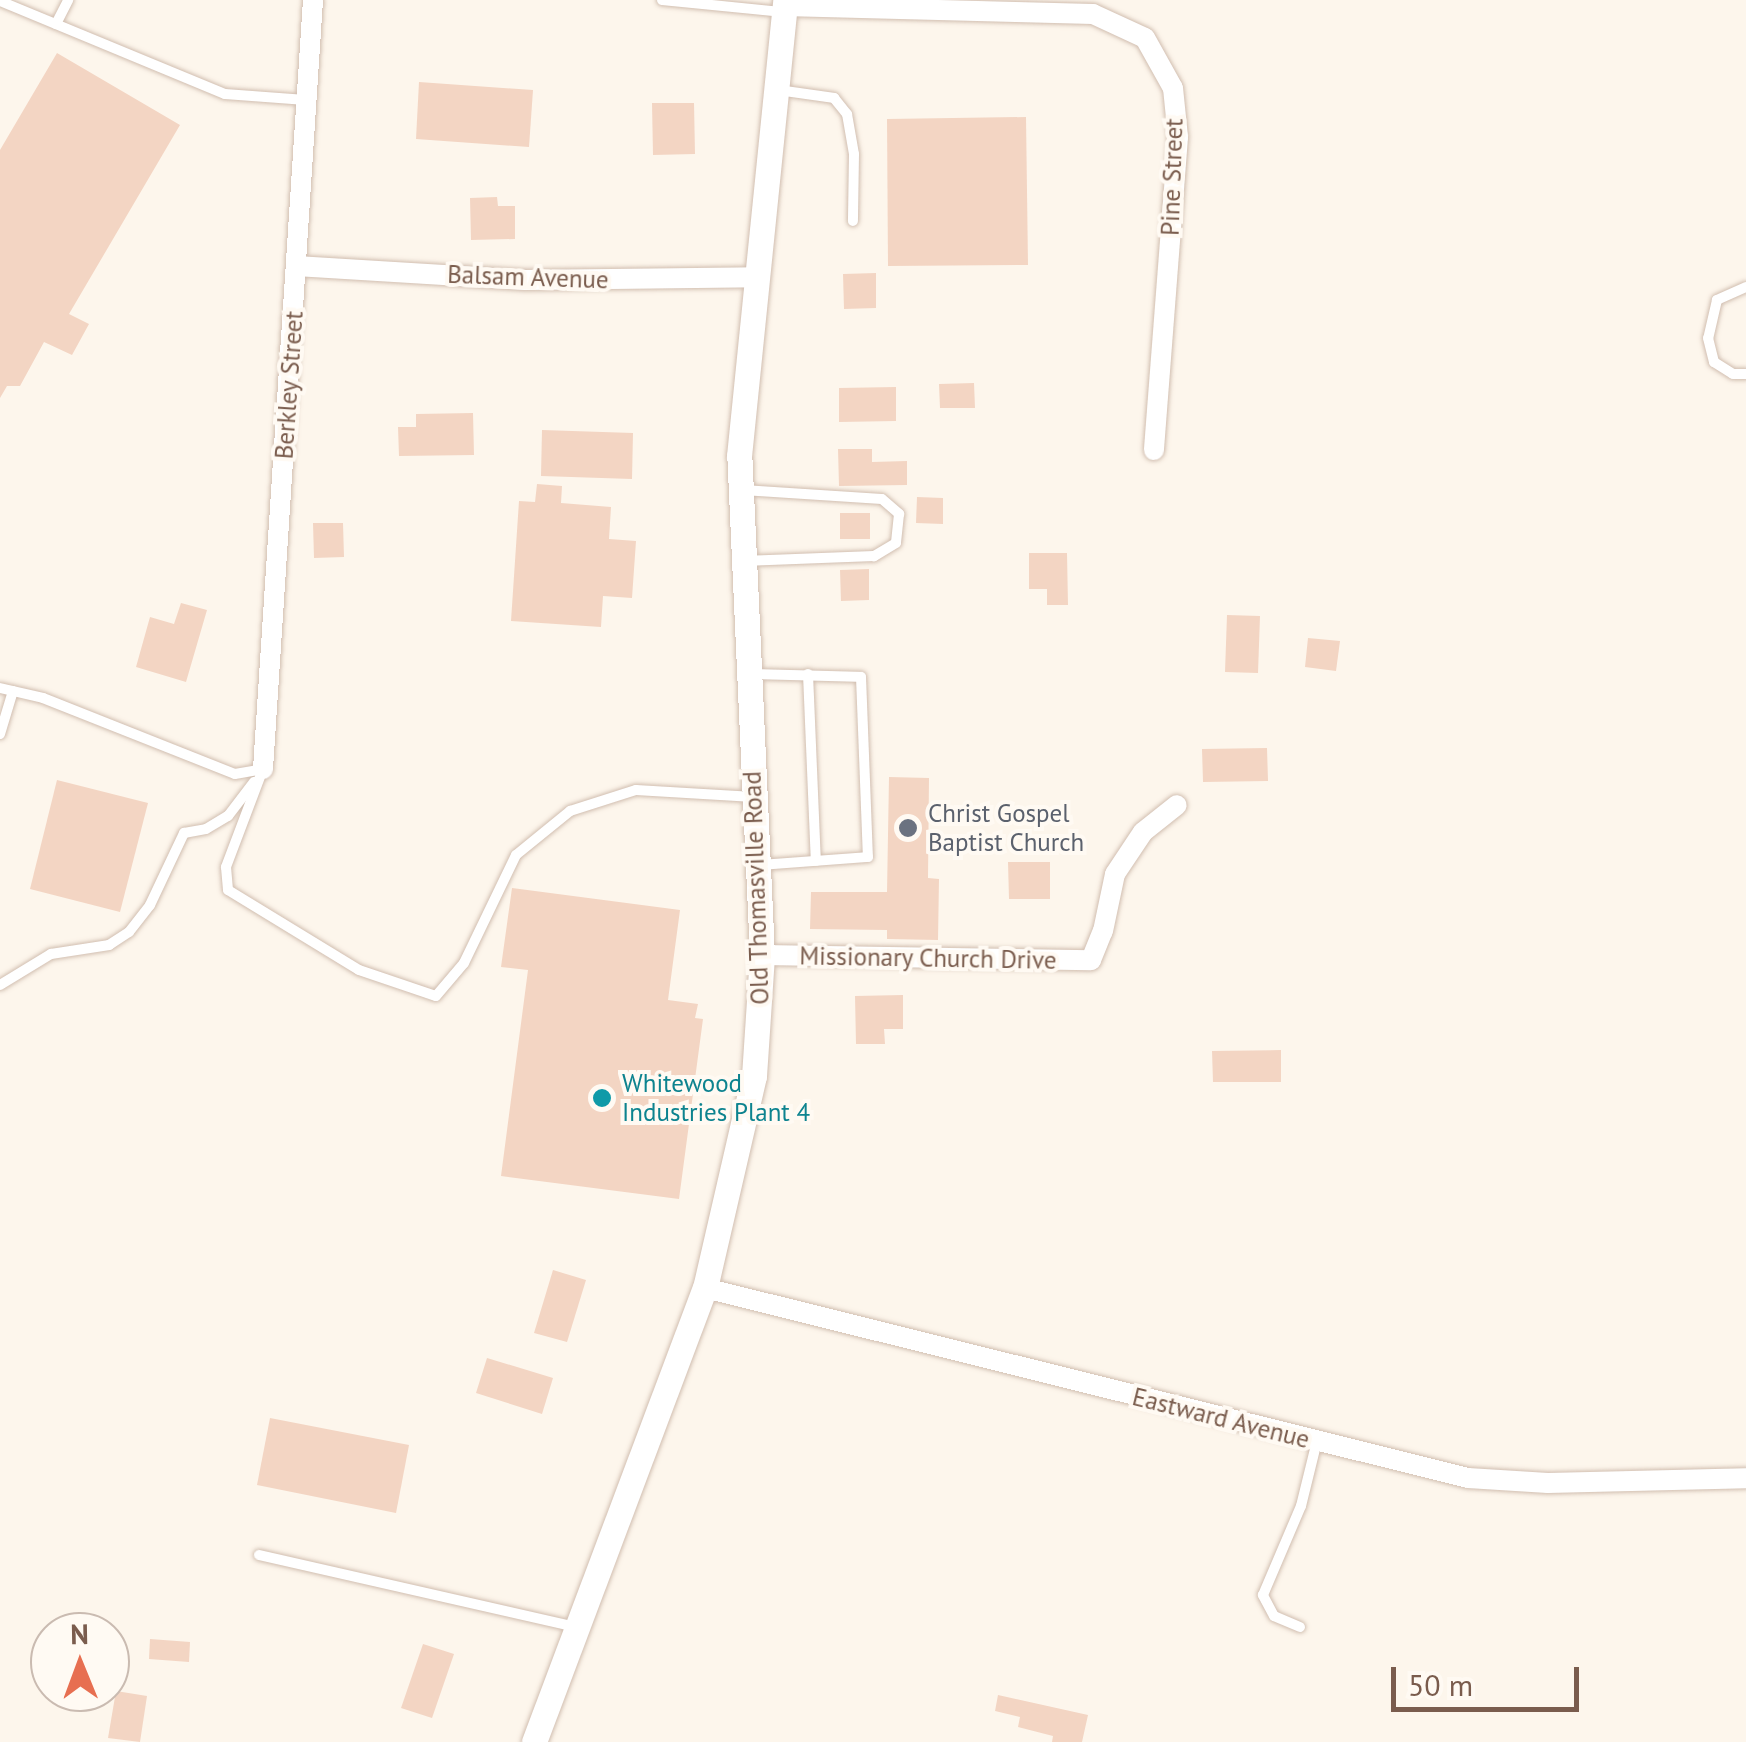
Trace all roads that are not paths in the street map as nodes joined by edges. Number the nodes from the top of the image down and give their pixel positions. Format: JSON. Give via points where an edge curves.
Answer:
{"nodes":[{"id":1,"x":68,"y":0,"type":"edge"},
{"id":2,"x":313,"y":0,"type":"edge"},
{"id":3,"x":662,"y":0,"type":"edge"},
{"id":4,"x":0,"y":1,"type":"edge"},
{"id":5,"x":784,"y":6,"type":"edge"},
{"id":6,"x":56,"y":24,"type":"junction"},
{"id":7,"x":777,"y":90,"type":"junction"},
{"id":8,"x":306,"y":100,"type":"junction"},
{"id":9,"x":853,"y":221,"type":"dead end"},
{"id":10,"x":296,"y":266,"type":"junction"},
{"id":11,"x":759,"y":278,"type":"junction"},
{"id":12,"x":1746,"y":287,"type":"edge"},
{"id":13,"x":1746,"y":374,"type":"edge"},
{"id":14,"x":1154,"y":450,"type":"dead end"},
{"id":15,"x":740,"y":490,"type":"junction"},
{"id":16,"x":742,"y":561,"type":"junction"},
{"id":17,"x":748,"y":674,"type":"junction"},
{"id":18,"x":808,"y":674,"type":"junction"},
{"id":19,"x":0,"y":688,"type":"edge"},
{"id":20,"x":13,"y":691,"type":"junction"},
{"id":21,"x":0,"y":734,"type":"edge"},
{"id":22,"x":263,"y":769,"type":"junction"},
{"id":23,"x":754,"y":797,"type":"junction"},
{"id":24,"x":1177,"y":805,"type":"dead end"},
{"id":25,"x":816,"y":861,"type":"junction"},
{"id":26,"x":757,"y":865,"type":"junction"},
{"id":27,"x":762,"y":955,"type":"junction"},
{"id":28,"x":0,"y":985,"type":"edge"},
{"id":29,"x":704,"y":1288,"type":"junction"},
{"id":30,"x":1316,"y":1441,"type":"junction"},
{"id":31,"x":1746,"y":1478,"type":"edge"},
{"id":32,"x":259,"y":1555,"type":"dead end"},
{"id":33,"x":1300,"y":1627,"type":"dead end"},
{"id":34,"x":577,"y":1628,"type":"junction"},
{"id":35,"x":534,"y":1742,"type":"edge"}],
"edges":[{"from":1,"to":6,"type":"lane"},
{"from":2,"to":8,"type":"street","name":"Berkley Street"},
{"from":3,"to":5,"type":"lane"},
{"from":4,"to":6,"type":"lane"},
{"from":5,"to":7,"type":"street","name":"Old Thomasville Road"},
{"from":5,"to":14,"type":"street","name":"Pine Street","via":[[1093,14],[1145,38],[1173,88],[1178,137]]},
{"from":6,"to":8,"type":"lane","via":[[225,94]]},
{"from":7,"to":9,"type":"lane","via":[[834,98],[847,114]]},
{"from":7,"to":11,"type":"street","name":"Old Thomasville Road"},
{"from":8,"to":10,"type":"street","name":"Berkley Street"},
{"from":10,"to":11,"type":"street","name":"Balsam Avenue","via":[[526,280]]},
{"from":10,"to":22,"type":"street","name":"Berkley Street"},
{"from":11,"to":15,"type":"street","name":"Old Thomasville Road"},
{"from":12,"to":13,"type":"lane","via":[[1717,300],[1708,338],[1714,362]]},
{"from":15,"to":16,"type":"street","name":"Old Thomasville Road"},
{"from":15,"to":16,"type":"lane","via":[[882,499],[899,514],[896,543],[874,556]]},
{"from":16,"to":17,"type":"street","name":"Old Thomasville Road"},
{"from":17,"to":18,"type":"lane"},
{"from":17,"to":23,"type":"street","name":"Old Thomasville Road"},
{"from":18,"to":25,"type":"lane"},
{"from":18,"to":25,"type":"lane","via":[[862,677],[868,857]]},
{"from":19,"to":20,"type":"lane"},
{"from":20,"to":21,"type":"lane"},
{"from":20,"to":22,"type":"lane","via":[[235,774]]},
{"from":22,"to":23,"type":"lane","via":[[226,866],[228,890],[359,970],[436,996],[464,963],[516,855],[570,811],[636,790]]},
{"from":22,"to":28,"type":"lane","via":[[228,816],[184,833],[150,905],[129,932],[109,945],[51,954]]},
{"from":23,"to":26,"type":"street","name":"Old Thomasville Road"},
{"from":24,"to":27,"type":"street","name":"Missionary Church Drive","via":[[1143,832],[1115,874],[1091,960]]},
{"from":25,"to":26,"type":"lane"},
{"from":26,"to":27,"type":"street","name":"Old Thomasville Road"},
{"from":27,"to":29,"type":"street","name":"Old Thomasville Road","via":[[754,1076]]},
{"from":29,"to":30,"type":"street","name":"Eastward Avenue"},
{"from":29,"to":34,"type":"street","name":"Old Thomasville Road"},
{"from":30,"to":31,"type":"street","name":"Eastward Avenue","via":[[1468,1478]]},
{"from":30,"to":33,"type":"lane","via":[[1301,1506],[1263,1595],[1274,1616]]},
{"from":32,"to":34,"type":"lane"},
{"from":34,"to":35,"type":"street","name":"Old Thomasville Road"}]}
